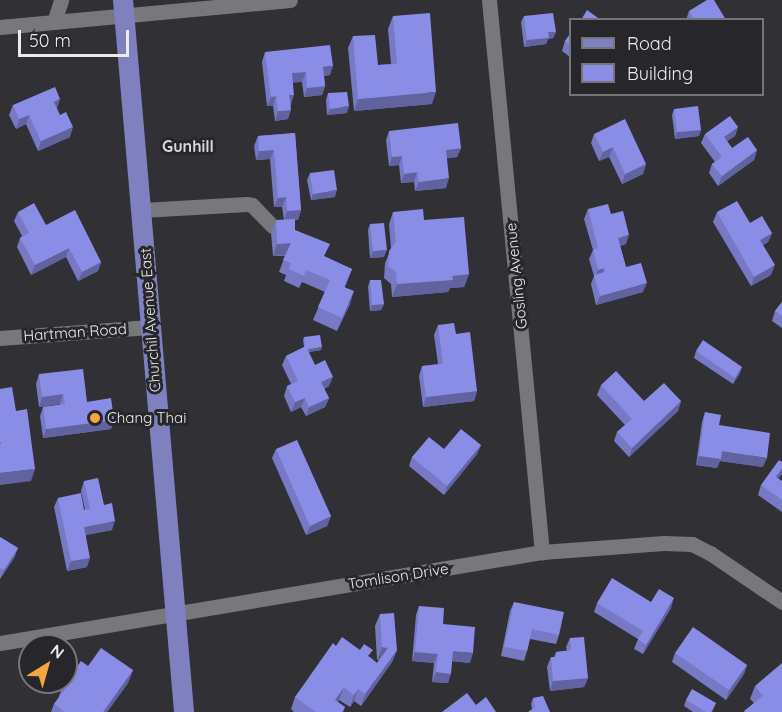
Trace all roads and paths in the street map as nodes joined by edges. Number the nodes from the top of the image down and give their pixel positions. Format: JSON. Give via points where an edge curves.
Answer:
{"nodes":[{"id":1,"x":60,"y":0,"type":"edge"},
{"id":2,"x":290,"y":0,"type":"edge"},
{"id":3,"x":489,"y":0,"type":"edge"},
{"id":4,"x":219,"y":3,"type":"edge"},
{"id":5,"x":123,"y":8,"type":"edge"},
{"id":6,"x":54,"y":22,"type":"junction"},
{"id":7,"x":0,"y":27,"type":"edge"},
{"id":8,"x":142,"y":210,"type":"junction"},
{"id":9,"x":272,"y":226,"type":"dead end"},
{"id":10,"x":150,"y":327,"type":"junction"},
{"id":11,"x":0,"y":338,"type":"edge"},
{"id":12,"x":542,"y":552,"type":"junction"},
{"id":13,"x":782,"y":602,"type":"edge"},
{"id":14,"x":176,"y":613,"type":"junction"},
{"id":15,"x":0,"y":643,"type":"edge"},
{"id":16,"x":184,"y":712,"type":"edge"}],
"edges":[{"from":1,"to":6,"type":"street"},
{"from":2,"to":4,"type":"street"},
{"from":3,"to":12,"type":"street","name":"Gosling Avenue"},
{"from":4,"to":5,"type":"street"},
{"from":5,"to":6,"type":"street"},
{"from":5,"to":8,"type":"main road","name":"Churchil Avenue East"},
{"from":6,"to":7,"type":"street"},
{"from":8,"to":9,"type":"street","via":[[247,204]]},
{"from":8,"to":10,"type":"main road","name":"Churchil Avenue East"},
{"from":10,"to":11,"type":"street","name":"Hartman Road"},
{"from":10,"to":14,"type":"main road","name":"Churchil Avenue East"},
{"from":12,"to":13,"type":"street","name":"Tomlison Drive","via":[[692,544]]},
{"from":12,"to":14,"type":"street","name":"Tomlison Drive"},
{"from":14,"to":15,"type":"street","name":"Tomlison Drive"},
{"from":14,"to":16,"type":"main road","name":"Churchil Avenue East"}]}
